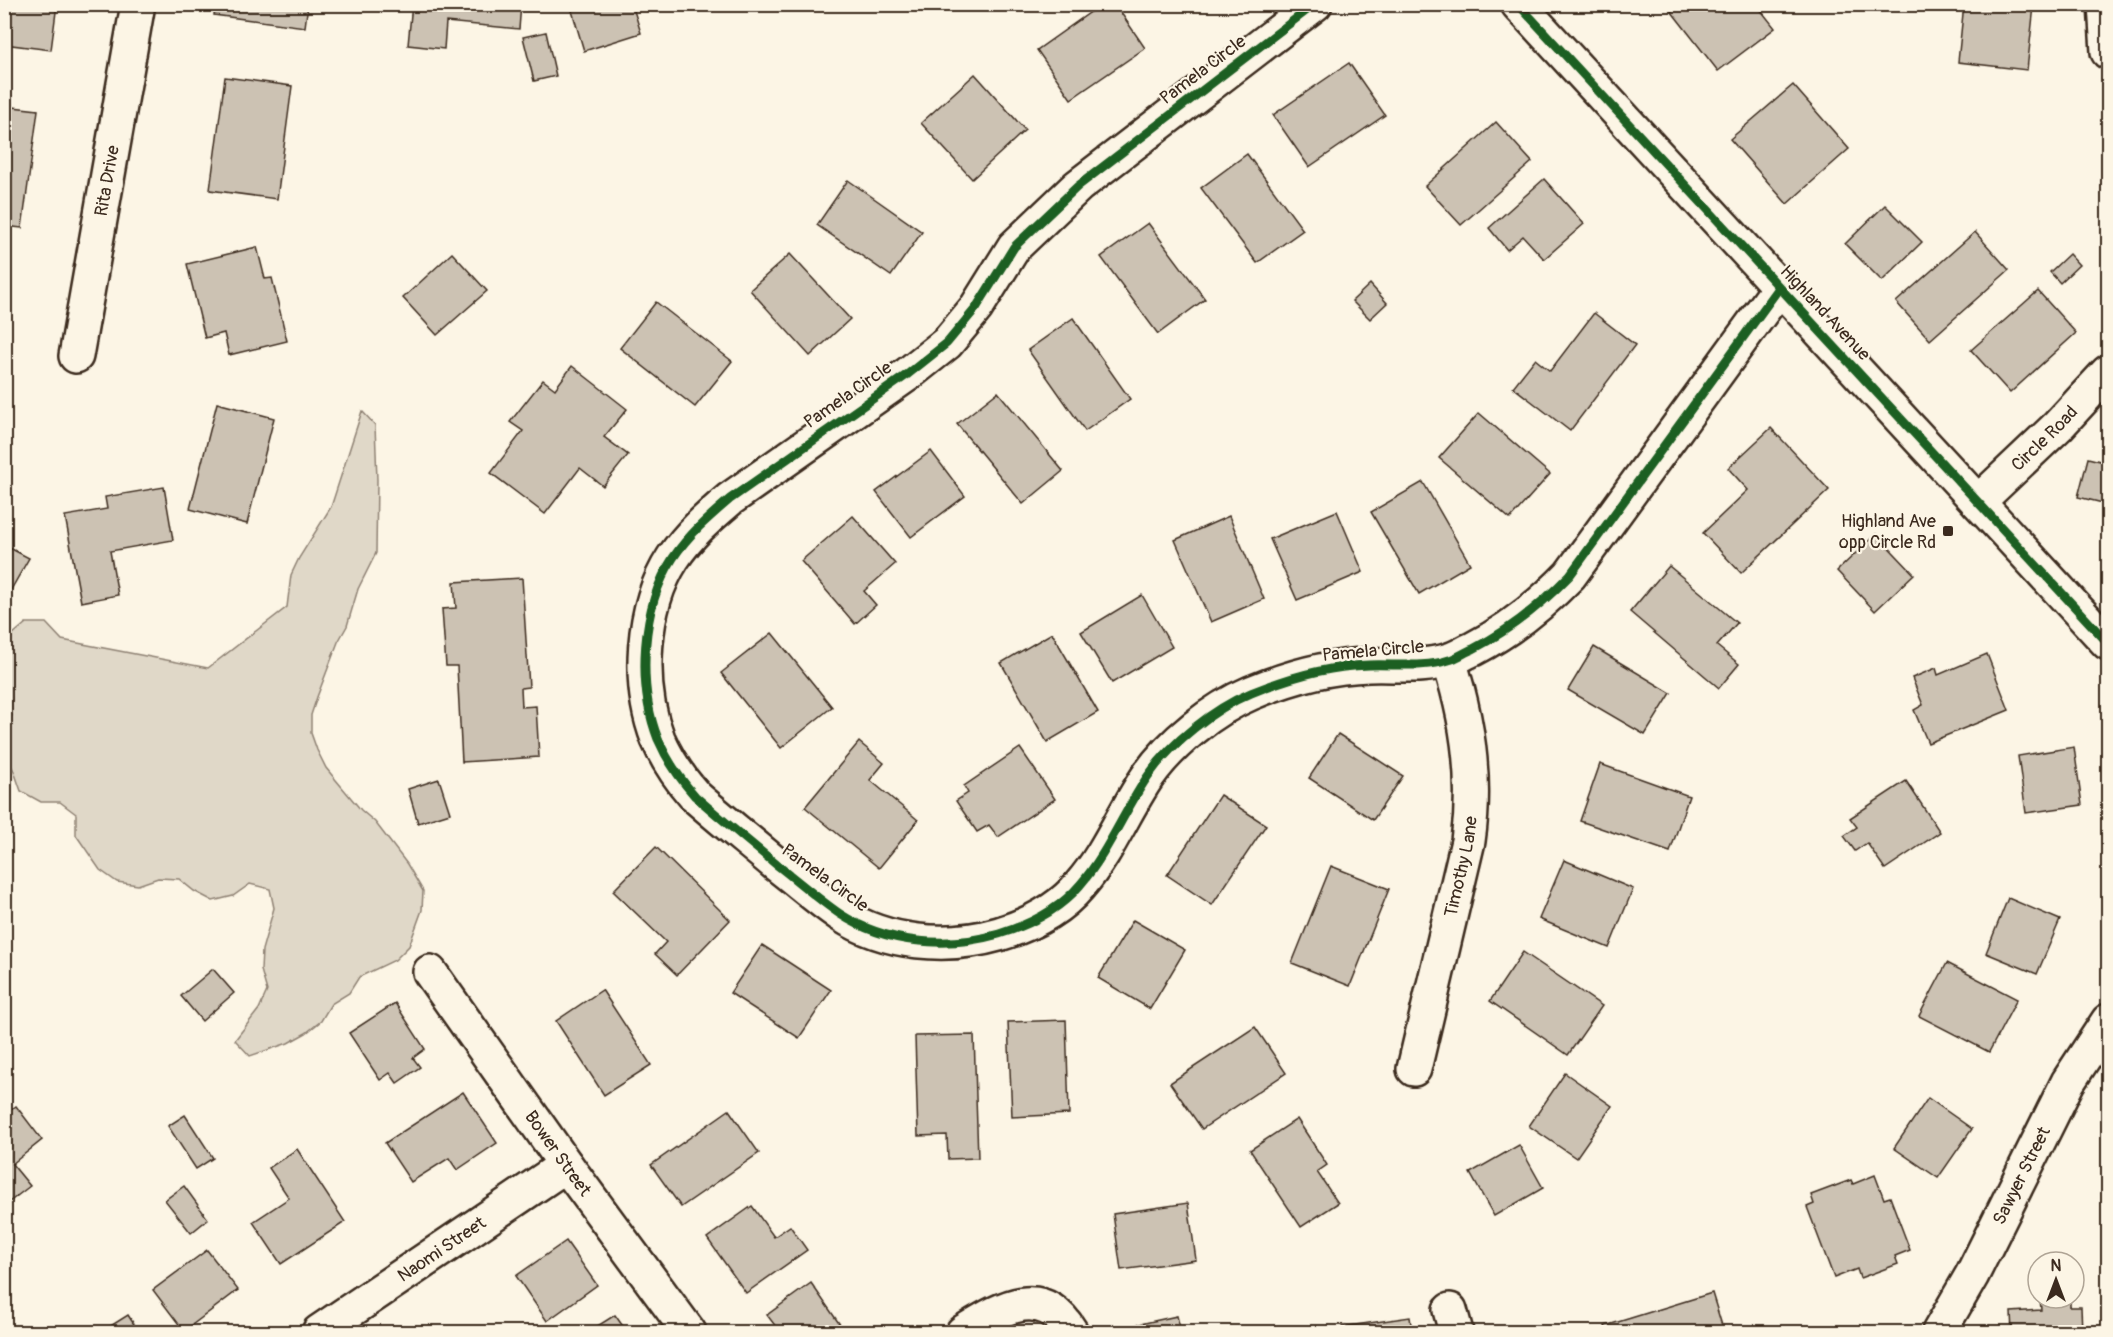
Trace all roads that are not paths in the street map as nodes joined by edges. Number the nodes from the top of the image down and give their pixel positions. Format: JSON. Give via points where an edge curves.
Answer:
{"nodes":[{"id":1,"x":138,"y":4,"type":"edge"},
{"id":2,"x":1315,"y":4,"type":"edge"},
{"id":3,"x":1518,"y":4,"type":"edge"},
{"id":4,"x":2105,"y":4,"type":"edge"},
{"id":5,"x":2109,"y":52,"type":"edge"},
{"id":6,"x":1779,"y":288,"type":"junction"},
{"id":7,"x":76,"y":356,"type":"dead end"},
{"id":8,"x":2109,"y":372,"type":"edge"},
{"id":9,"x":1978,"y":502,"type":"junction"},
{"id":10,"x":2109,"y":643,"type":"edge"},
{"id":11,"x":1449,"y":661,"type":"junction"},
{"id":12,"x":430,"y":972,"type":"dead end"},
{"id":13,"x":2109,"y":1021,"type":"edge"},
{"id":14,"x":1414,"y":1069,"type":"dead end"},
{"id":15,"x":566,"y":1165,"type":"junction"},
{"id":16,"x":319,"y":1332,"type":"edge"},
{"id":17,"x":688,"y":1332,"type":"edge"},
{"id":18,"x":963,"y":1332,"type":"edge"},
{"id":19,"x":1071,"y":1332,"type":"edge"},
{"id":20,"x":1939,"y":1332,"type":"edge"}],
"edges":[{"from":1,"to":7,"type":"street","name":"Rita Drive"},
{"from":2,"to":11,"type":"street","name":"Pamela Circle","via":[[1078,186],[1014,247],[976,308],[947,343],[703,521],[672,560],[654,602],[645,644],[651,715],[670,761],[695,796],[809,891],[876,933],[917,941],[960,942],[1011,930],[1066,898],[1102,853],[1148,775],[1176,744],[1209,717],[1249,694],[1342,667]]},
{"from":3,"to":6,"type":"street","name":"Highland Avenue"},
{"from":4,"to":5,"type":"street"},
{"from":6,"to":9,"type":"street","name":"Highland Avenue"},
{"from":6,"to":11,"type":"street","name":"Pamela Circle","via":[[1570,575],[1529,615]]},
{"from":8,"to":9,"type":"street","name":"Circle Road"},
{"from":9,"to":10,"type":"street","name":"Highland Avenue"},
{"from":11,"to":14,"type":"street","name":"Timothy Lane","via":[[1465,722],[1472,813]]},
{"from":12,"to":15,"type":"street","name":"Bower Street"},
{"from":13,"to":20,"type":"street","name":"Sawyer Street","via":[[2068,1082],[1972,1275]]},
{"from":15,"to":16,"type":"street","name":"Naomi Street"},
{"from":15,"to":17,"type":"street","name":"Bower Street"},
{"from":18,"to":19,"type":"street","via":[[1026,1303],[1051,1310]]}]}
